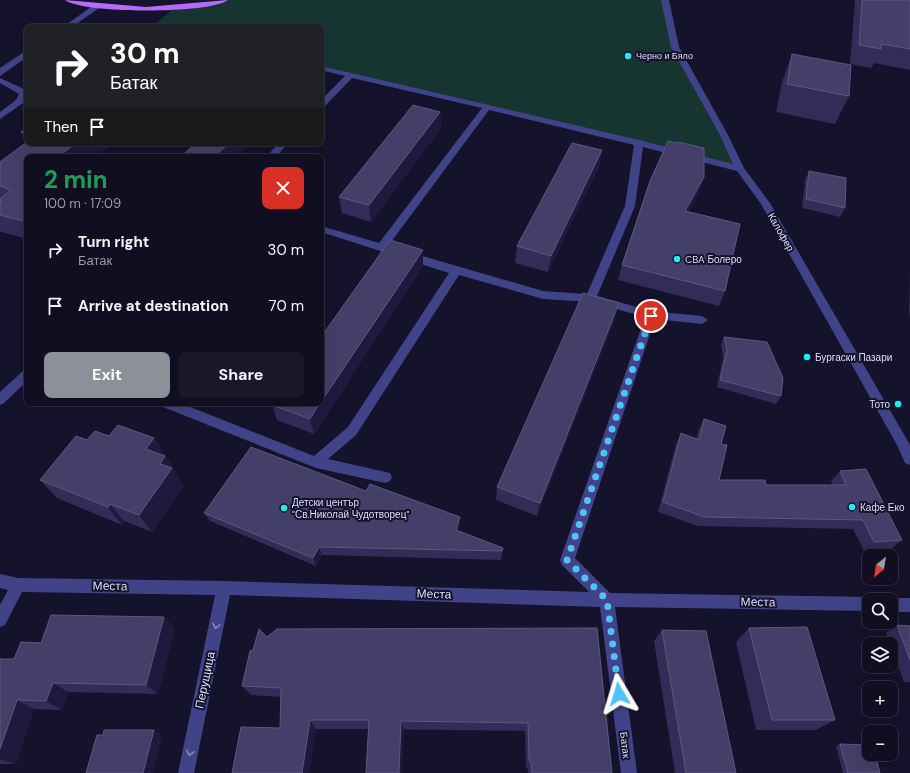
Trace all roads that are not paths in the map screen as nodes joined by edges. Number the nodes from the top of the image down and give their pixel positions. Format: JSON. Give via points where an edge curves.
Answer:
{"nodes":[{"id":1,"x":69,"y":0,"type":"edge"},
{"id":2,"x":224,"y":0,"type":"edge"},
{"id":3,"x":665,"y":0,"type":"edge"},
{"id":4,"x":98,"y":6,"type":"junction"},
{"id":5,"x":71,"y":24,"type":"edge"},
{"id":6,"x":24,"y":56,"type":"edge"},
{"id":7,"x":324,"y":69,"type":"edge"},
{"id":8,"x":0,"y":74,"type":"edge"},
{"id":9,"x":350,"y":75,"type":"junction"},
{"id":10,"x":0,"y":80,"type":"edge"},
{"id":11,"x":324,"y":102,"type":"edge"},
{"id":12,"x":487,"y":108,"type":"junction"},
{"id":13,"x":0,"y":116,"type":"edge"},
{"id":14,"x":639,"y":143,"type":"junction"},
{"id":15,"x":281,"y":146,"type":"edge"},
{"id":16,"x":274,"y":154,"type":"edge"},
{"id":17,"x":740,"y":169,"type":"junction"},
{"id":18,"x":324,"y":231,"type":"edge"},
{"id":19,"x":381,"y":248,"type":"junction"},
{"id":20,"x":456,"y":271,"type":"junction"},
{"id":21,"x":592,"y":298,"type":"junction"},
{"id":22,"x":651,"y":316,"type":"junction"},
{"id":23,"x":702,"y":320,"type":"dead end"},
{"id":24,"x":24,"y":377,"type":"edge"},
{"id":25,"x":0,"y":400,"type":"edge"},
{"id":26,"x":175,"y":406,"type":"edge"},
{"id":27,"x":906,"y":442,"type":"edge"},
{"id":28,"x":910,"y":459,"type":"edge"},
{"id":29,"x":316,"y":462,"type":"junction"},
{"id":30,"x":385,"y":477,"type":"dead end"},
{"id":31,"x":0,"y":581,"type":"edge"},
{"id":32,"x":18,"y":585,"type":"junction"},
{"id":33,"x":224,"y":588,"type":"junction"},
{"id":34,"x":607,"y":600,"type":"junction"},
{"id":35,"x":862,"y":604,"type":"edge"},
{"id":36,"x":898,"y":605,"type":"edge"},
{"id":37,"x":910,"y":605,"type":"edge"},
{"id":38,"x":0,"y":620,"type":"edge"},
{"id":39,"x":186,"y":773,"type":"edge"},
{"id":40,"x":629,"y":773,"type":"edge"}],
"edges":[{"from":1,"to":4,"type":"main road"},
{"from":2,"to":4,"type":"main road","via":[[174,8]]},
{"from":3,"to":17,"type":"street","name":"Калофер","via":[[675,47],[721,128]]},
{"from":4,"to":5,"type":"street"},
{"from":6,"to":8,"type":"street"},
{"from":7,"to":9,"type":"street"},
{"from":9,"to":11,"type":"street"},
{"from":9,"to":12,"type":"street"},
{"from":10,"to":13,"type":"street","via":[[23,94],[20,101]]},
{"from":12,"to":14,"type":"street"},
{"from":12,"to":19,"type":"street"},
{"from":14,"to":17,"type":"street"},
{"from":14,"to":21,"type":"street","via":[[630,206]]},
{"from":15,"to":16,"type":"street"},
{"from":17,"to":27,"type":"street","name":"Калофер","via":[[765,204]]},
{"from":18,"to":19,"type":"street"},
{"from":19,"to":20,"type":"street"},
{"from":20,"to":21,"type":"street","via":[[543,295]]},
{"from":20,"to":29,"type":"street","via":[[352,431]]},
{"from":21,"to":22,"type":"street"},
{"from":22,"to":23,"type":"street"},
{"from":22,"to":34,"type":"street","via":[[567,560]]},
{"from":24,"to":25,"type":"street"},
{"from":26,"to":29,"type":"street"},
{"from":27,"to":28,"type":"street","name":"Калофер"},
{"from":29,"to":30,"type":"street"},
{"from":31,"to":32,"type":"street","name":"Места"},
{"from":32,"to":33,"type":"street","name":"Места"},
{"from":32,"to":38,"type":"street"},
{"from":33,"to":34,"type":"street","name":"Места"},
{"from":33,"to":39,"type":"street","name":"Перущица","one_way":true},
{"from":34,"to":35,"type":"street","name":"Места"},
{"from":34,"to":40,"type":"street","name":"Батак"},
{"from":36,"to":37,"type":"street"}]}
